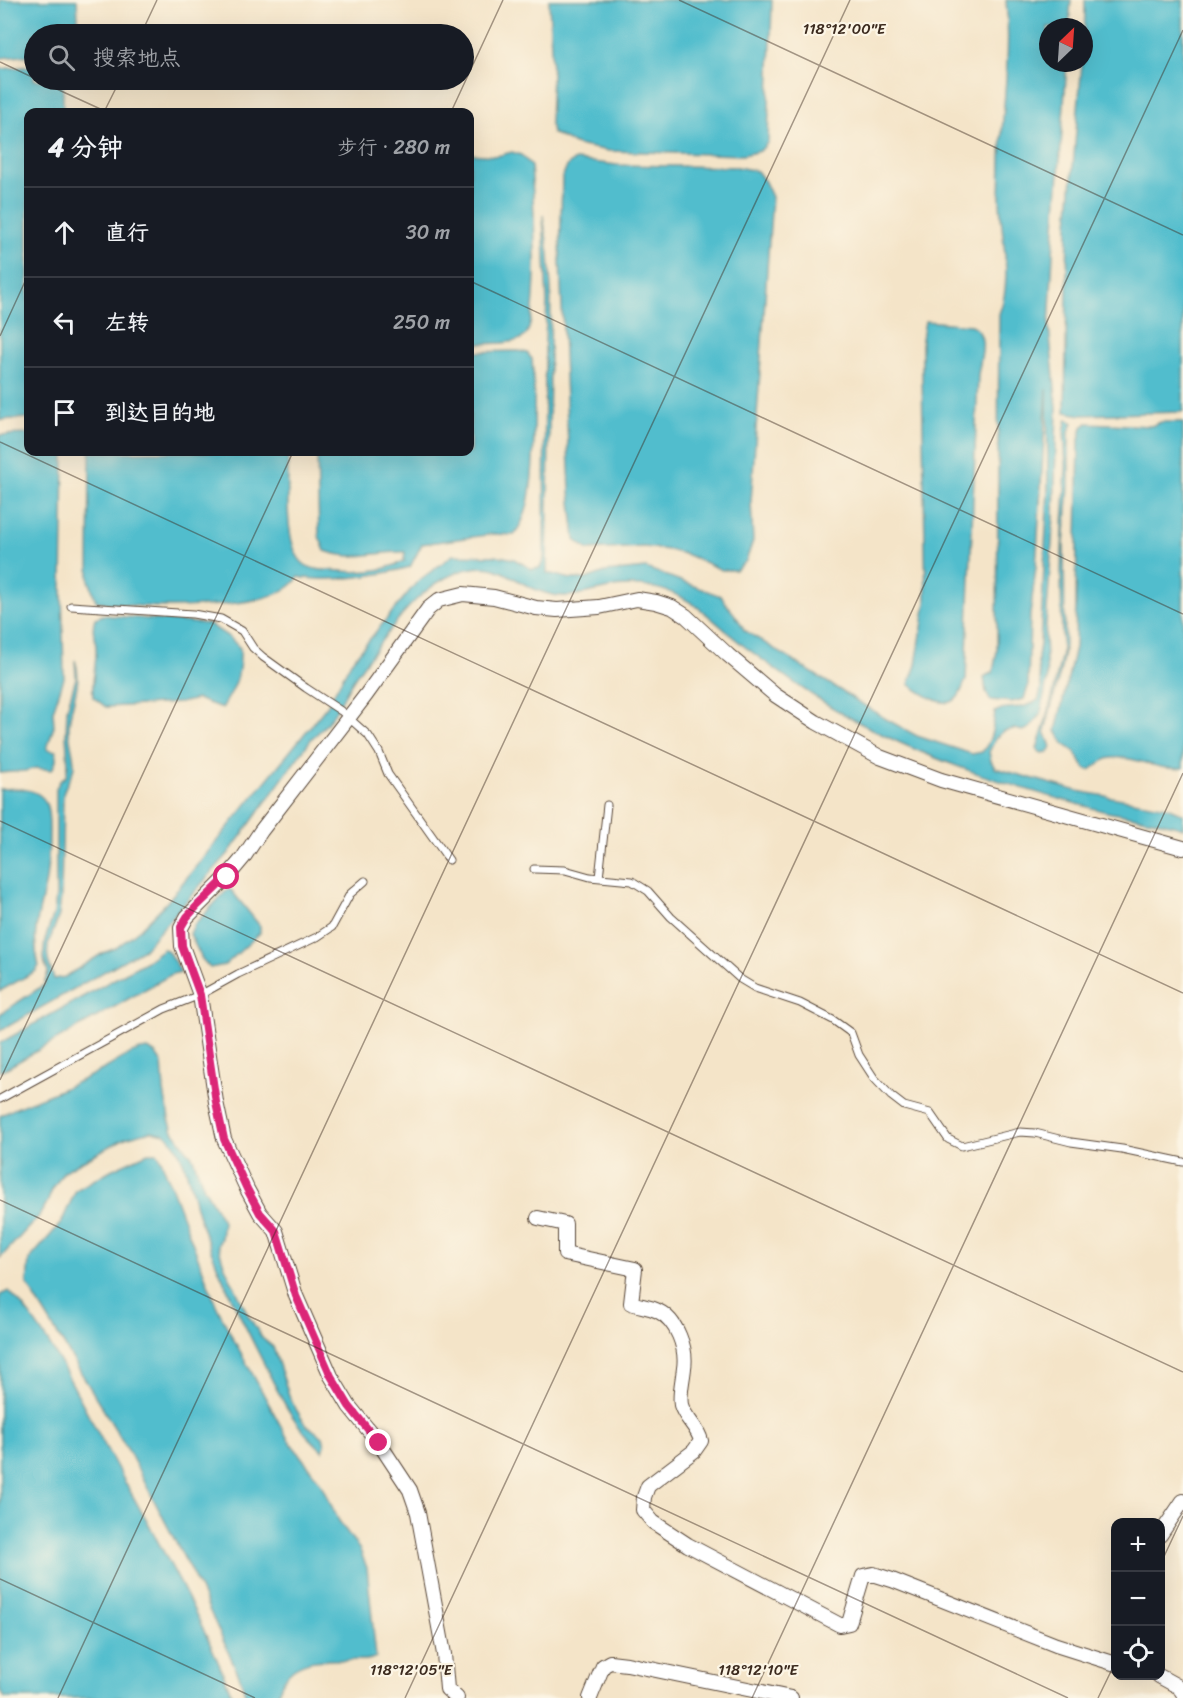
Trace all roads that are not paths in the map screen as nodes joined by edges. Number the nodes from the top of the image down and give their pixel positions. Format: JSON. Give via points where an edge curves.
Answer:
{"nodes":[{"id":1,"x":71,"y":606,"type":"dead end"},
{"id":2,"x":345,"y":714,"type":"junction"},
{"id":3,"x":607,"y":805,"type":"dead end"},
{"id":4,"x":1183,"y":848,"type":"edge"},
{"id":5,"x":449,"y":860,"type":"dead end"},
{"id":6,"x":534,"y":869,"type":"dead end"},
{"id":7,"x":599,"y":878,"type":"junction"},
{"id":8,"x":365,"y":881,"type":"dead end"},
{"id":9,"x":200,"y":995,"type":"junction"},
{"id":10,"x":0,"y":1099,"type":"edge"},
{"id":11,"x":1183,"y":1162,"type":"edge"},
{"id":12,"x":538,"y":1218,"type":"dead end"},
{"id":13,"x":1183,"y":1501,"type":"edge"},
{"id":14,"x":1165,"y":1529,"type":"edge"},
{"id":15,"x":1111,"y":1662,"type":"edge"},
{"id":16,"x":1165,"y":1679,"type":"edge"},
{"id":17,"x":1183,"y":1694,"type":"edge"},
{"id":18,"x":457,"y":1698,"type":"edge"},
{"id":19,"x":590,"y":1698,"type":"edge"},
{"id":20,"x":791,"y":1698,"type":"edge"}],
"edges":[{"from":1,"to":2,"type":"lane","via":[[221,619],[242,631],[263,657]]},
{"from":2,"to":4,"type":"street","via":[[428,609],[449,596],[476,595],[557,610],[637,599],[656,602],[686,616],[775,694],[880,757],[941,780]]},
{"from":2,"to":5,"type":"lane","via":[[368,735],[388,774]]},
{"from":2,"to":9,"type":"street","via":[[243,858],[181,927],[182,946]]},
{"from":3,"to":7,"type":"lane"},
{"from":6,"to":7,"type":"lane","via":[[565,870]]},
{"from":7,"to":11,"type":"lane","via":[[632,881],[648,891],[671,918],[740,978],[755,988],[800,1003],[842,1027],[850,1033],[874,1078],[891,1096],[904,1106],[930,1113],[948,1139],[962,1146],[1020,1132],[1035,1133]]},
{"from":8,"to":9,"type":"lane","via":[[350,894],[332,927]]},
{"from":9,"to":10,"type":"lane","via":[[164,1009]]},
{"from":9,"to":18,"type":"street","via":[[224,1139],[255,1205],[276,1231],[296,1296],[331,1376],[410,1490],[426,1551],[447,1689]]},
{"from":12,"to":15,"type":"street","via":[[565,1224],[565,1254],[635,1269],[631,1303],[659,1311],[679,1335],[685,1359],[680,1402],[701,1441],[694,1451],[648,1486],[643,1510],[653,1522],[688,1545],[840,1625],[849,1623],[863,1576],[873,1574]]},
{"from":13,"to":14,"type":"street"},
{"from":16,"to":17,"type":"street"},
{"from":19,"to":20,"type":"street","via":[[603,1666],[610,1662]]}]}
